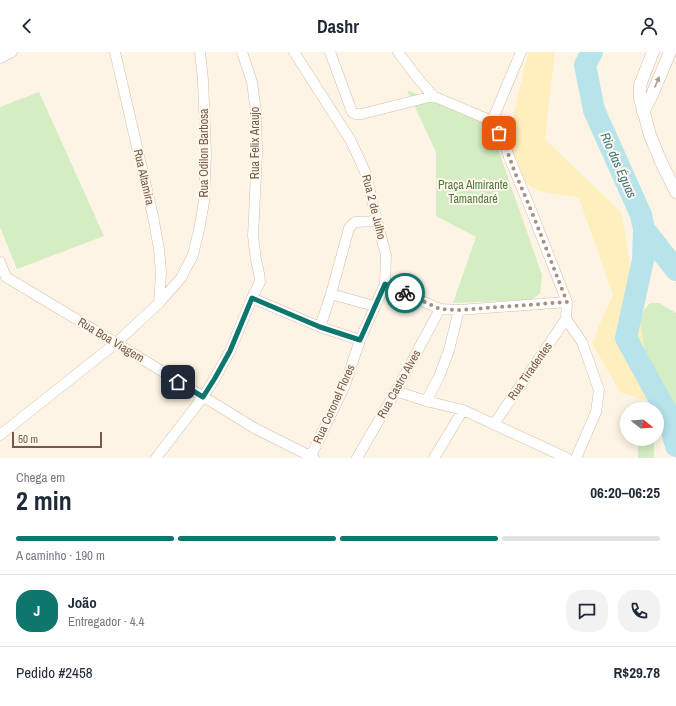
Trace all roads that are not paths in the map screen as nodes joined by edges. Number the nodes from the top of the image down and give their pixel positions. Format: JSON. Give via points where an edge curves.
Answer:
{"nodes":[{"id":1,"x":12,"y":52,"type":"edge"},
{"id":2,"x":115,"y":52,"type":"edge"},
{"id":3,"x":200,"y":52,"type":"edge"},
{"id":4,"x":242,"y":52,"type":"edge"},
{"id":5,"x":294,"y":52,"type":"edge"},
{"id":6,"x":330,"y":52,"type":"edge"},
{"id":7,"x":398,"y":52,"type":"edge"},
{"id":8,"x":521,"y":52,"type":"edge"},
{"id":9,"x":653,"y":52,"type":"edge"},
{"id":10,"x":670,"y":52,"type":"edge"},
{"id":11,"x":0,"y":58,"type":"edge"},
{"id":12,"x":433,"y":96,"type":"junction"},
{"id":13,"x":643,"y":112,"type":"junction"},
{"id":14,"x":492,"y":121,"type":"junction"},
{"id":15,"x":676,"y":192,"type":"edge"},
{"id":16,"x":377,"y":221,"type":"junction"},
{"id":17,"x":0,"y":262,"type":"edge"},
{"id":18,"x":3,"y":280,"type":"edge"},
{"id":19,"x":385,"y":284,"type":"junction"},
{"id":20,"x":331,"y":294,"type":"junction"},
{"id":21,"x":252,"y":298,"type":"junction"},
{"id":22,"x":567,"y":302,"type":"junction"},
{"id":23,"x":159,"y":303,"type":"junction"},
{"id":24,"x":374,"y":306,"type":"junction"},
{"id":25,"x":440,"y":309,"type":"junction"},
{"id":26,"x":459,"y":310,"type":"junction"},
{"id":27,"x":566,"y":319,"type":"junction"},
{"id":28,"x":320,"y":327,"type":"junction"},
{"id":29,"x":360,"y":340,"type":"junction"},
{"id":30,"x":116,"y":343,"type":"junction"},
{"id":31,"x":396,"y":392,"type":"junction"},
{"id":32,"x":203,"y":397,"type":"junction"},
{"id":33,"x":426,"y":401,"type":"junction"},
{"id":34,"x":463,"y":410,"type":"junction"},
{"id":35,"x":494,"y":424,"type":"junction"},
{"id":36,"x":0,"y":435,"type":"edge"},
{"id":37,"x":312,"y":457,"type":"edge"},
{"id":38,"x":156,"y":458,"type":"edge"},
{"id":39,"x":357,"y":458,"type":"edge"},
{"id":40,"x":434,"y":458,"type":"edge"},
{"id":41,"x":567,"y":458,"type":"edge"},
{"id":42,"x":576,"y":458,"type":"edge"}],
"edges":[{"from":1,"to":11,"type":"street"},
{"from":2,"to":23,"type":"street","name":"Rua Altamira","via":[[159,249]]},
{"from":3,"to":23,"type":"street","name":"Rua Odilon Barbosa","via":[[206,154],[204,202],[193,254],[181,278]]},
{"from":4,"to":21,"type":"street","name":"Rua Felix Araujo","via":[[252,82],[256,112],[254,236],[260,282]]},
{"from":5,"to":16,"type":"street","name":"Rua 2 de Julho","via":[[351,141],[366,174]]},
{"from":6,"to":12,"type":"street","via":[[352,112],[356,114]]},
{"from":7,"to":12,"type":"street"},
{"from":8,"to":14,"type":"street"},
{"from":9,"to":13,"type":"street","via":[[640,85]]},
{"from":13,"to":10,"type":"street","one_way":true},
{"from":12,"to":14,"type":"street"},
{"from":13,"to":15,"type":"street","via":[[660,162]]},
{"from":14,"to":22,"type":"street","via":[[530,205]]},
{"from":16,"to":19,"type":"street","name":"Rua 2 de Julho","via":[[386,255]]},
{"from":16,"to":20,"type":"street","via":[[354,222],[349,228]]},
{"from":17,"to":18,"type":"street","name":"Rua Boa Viagem"},
{"from":18,"to":30,"type":"street","name":"Rua Boa Viagem"},
{"from":19,"to":24,"type":"street","name":"Rua 2 de Julho"},
{"from":19,"to":25,"type":"street"},
{"from":20,"to":24,"type":"street"},
{"from":20,"to":28,"type":"street"},
{"from":21,"to":28,"type":"street"},
{"from":21,"to":32,"type":"street","name":"Rua Felix Araujo","via":[[230,351]]},
{"from":22,"to":26,"type":"street"},
{"from":22,"to":27,"type":"street"},
{"from":23,"to":30,"type":"street","name":"Rua Odilon Barbosa"},
{"from":24,"to":29,"type":"street","name":"Rua Coronel Flores"},
{"from":25,"to":26,"type":"street"},
{"from":25,"to":31,"type":"street","name":"Rua Castro Alves"},
{"from":26,"to":33,"type":"street","via":[[449,350]]},
{"from":27,"to":35,"type":"street","name":"Rua Tiradentes"},
{"from":27,"to":42,"type":"street","via":[[582,342],[599,390],[596,412]]},
{"from":28,"to":29,"type":"street"},
{"from":29,"to":37,"type":"street","name":"Rua Coronel Flores","via":[[345,385]]},
{"from":30,"to":32,"type":"street","name":"Rua Boa Viagem"},
{"from":30,"to":36,"type":"street","name":"Rua Odilon Barbosa"},
{"from":31,"to":33,"type":"street"},
{"from":31,"to":39,"type":"street","name":"Rua Castro Alves"},
{"from":32,"to":37,"type":"street","name":"Rua Boa Viagem","via":[[256,429]]},
{"from":32,"to":38,"type":"street","name":"Rua Felix Araujo"},
{"from":33,"to":34,"type":"street"},
{"from":34,"to":35,"type":"street"},
{"from":34,"to":40,"type":"street"},
{"from":35,"to":41,"type":"street"}]}
